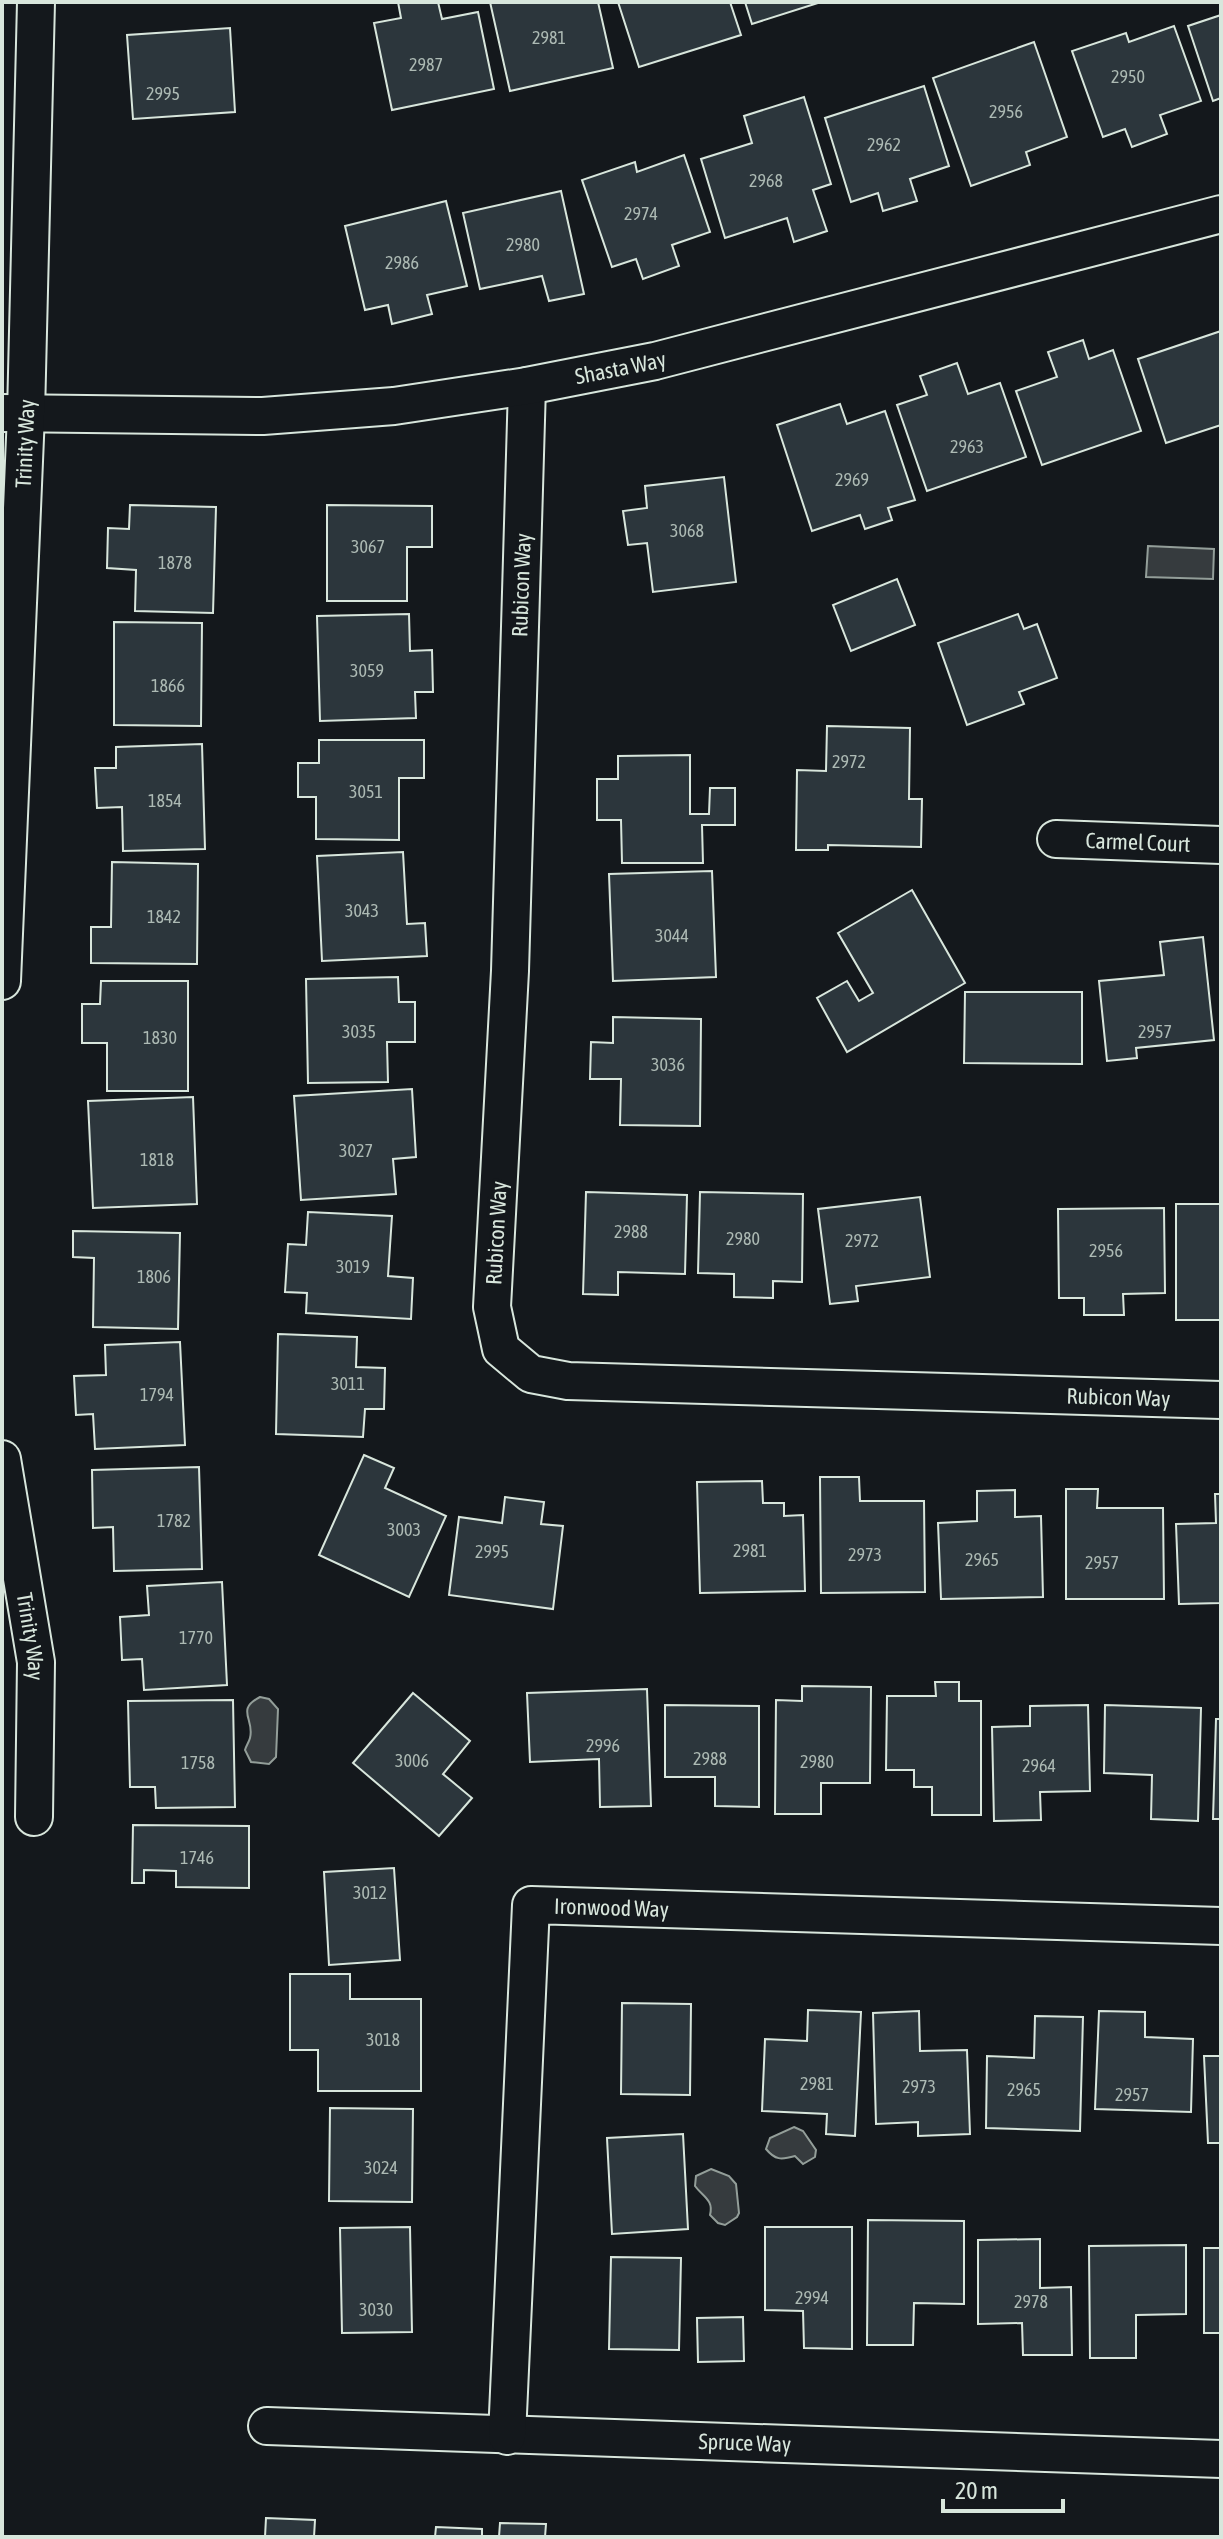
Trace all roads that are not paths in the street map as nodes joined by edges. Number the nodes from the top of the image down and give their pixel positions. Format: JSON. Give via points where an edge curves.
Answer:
{"nodes":[{"id":1,"x":36,"y":2,"type":"edge"},
{"id":2,"x":1221,"y":214,"type":"edge"},
{"id":3,"x":527,"y":386,"type":"junction"},
{"id":4,"x":14,"y":414,"type":"edge"},
{"id":5,"x":1056,"y":839,"type":"dead end"},
{"id":6,"x":1221,"y":845,"type":"edge"},
{"id":7,"x":2,"y":981,"type":"edge"},
{"id":8,"x":1221,"y":1400,"type":"edge"},
{"id":9,"x":2,"y":1459,"type":"edge"},
{"id":10,"x":34,"y":1817,"type":"dead end"},
{"id":11,"x":1221,"y":1926,"type":"edge"},
{"id":12,"x":267,"y":2426,"type":"dead end"},
{"id":13,"x":507,"y":2436,"type":"junction"},
{"id":14,"x":1221,"y":2459,"type":"edge"}],
"edges":[{"from":1,"to":4,"type":"street","name":"Trinity Way"},
{"from":2,"to":3,"type":"street","name":"Shasta Way","via":[[655,361]]},
{"from":3,"to":4,"type":"street","name":"Shasta Way","via":[[394,406],[263,416]]},
{"from":3,"to":8,"type":"street","name":"Rubicon Way","via":[[510,971],[492,1307],[501,1349],[531,1374],[568,1381]]},
{"from":4,"to":7,"type":"street","name":"Trinity Way"},
{"from":5,"to":6,"type":"street","name":"Carmel Court"},
{"from":9,"to":10,"type":"street","name":"Trinity Way","via":[[36,1662]]},
{"from":11,"to":13,"type":"street","name":"Ironwood Way","via":[[531,1905]]},
{"from":12,"to":13,"type":"street","name":"Spruce Way"},
{"from":13,"to":14,"type":"street","name":"Spruce Way"}]}
